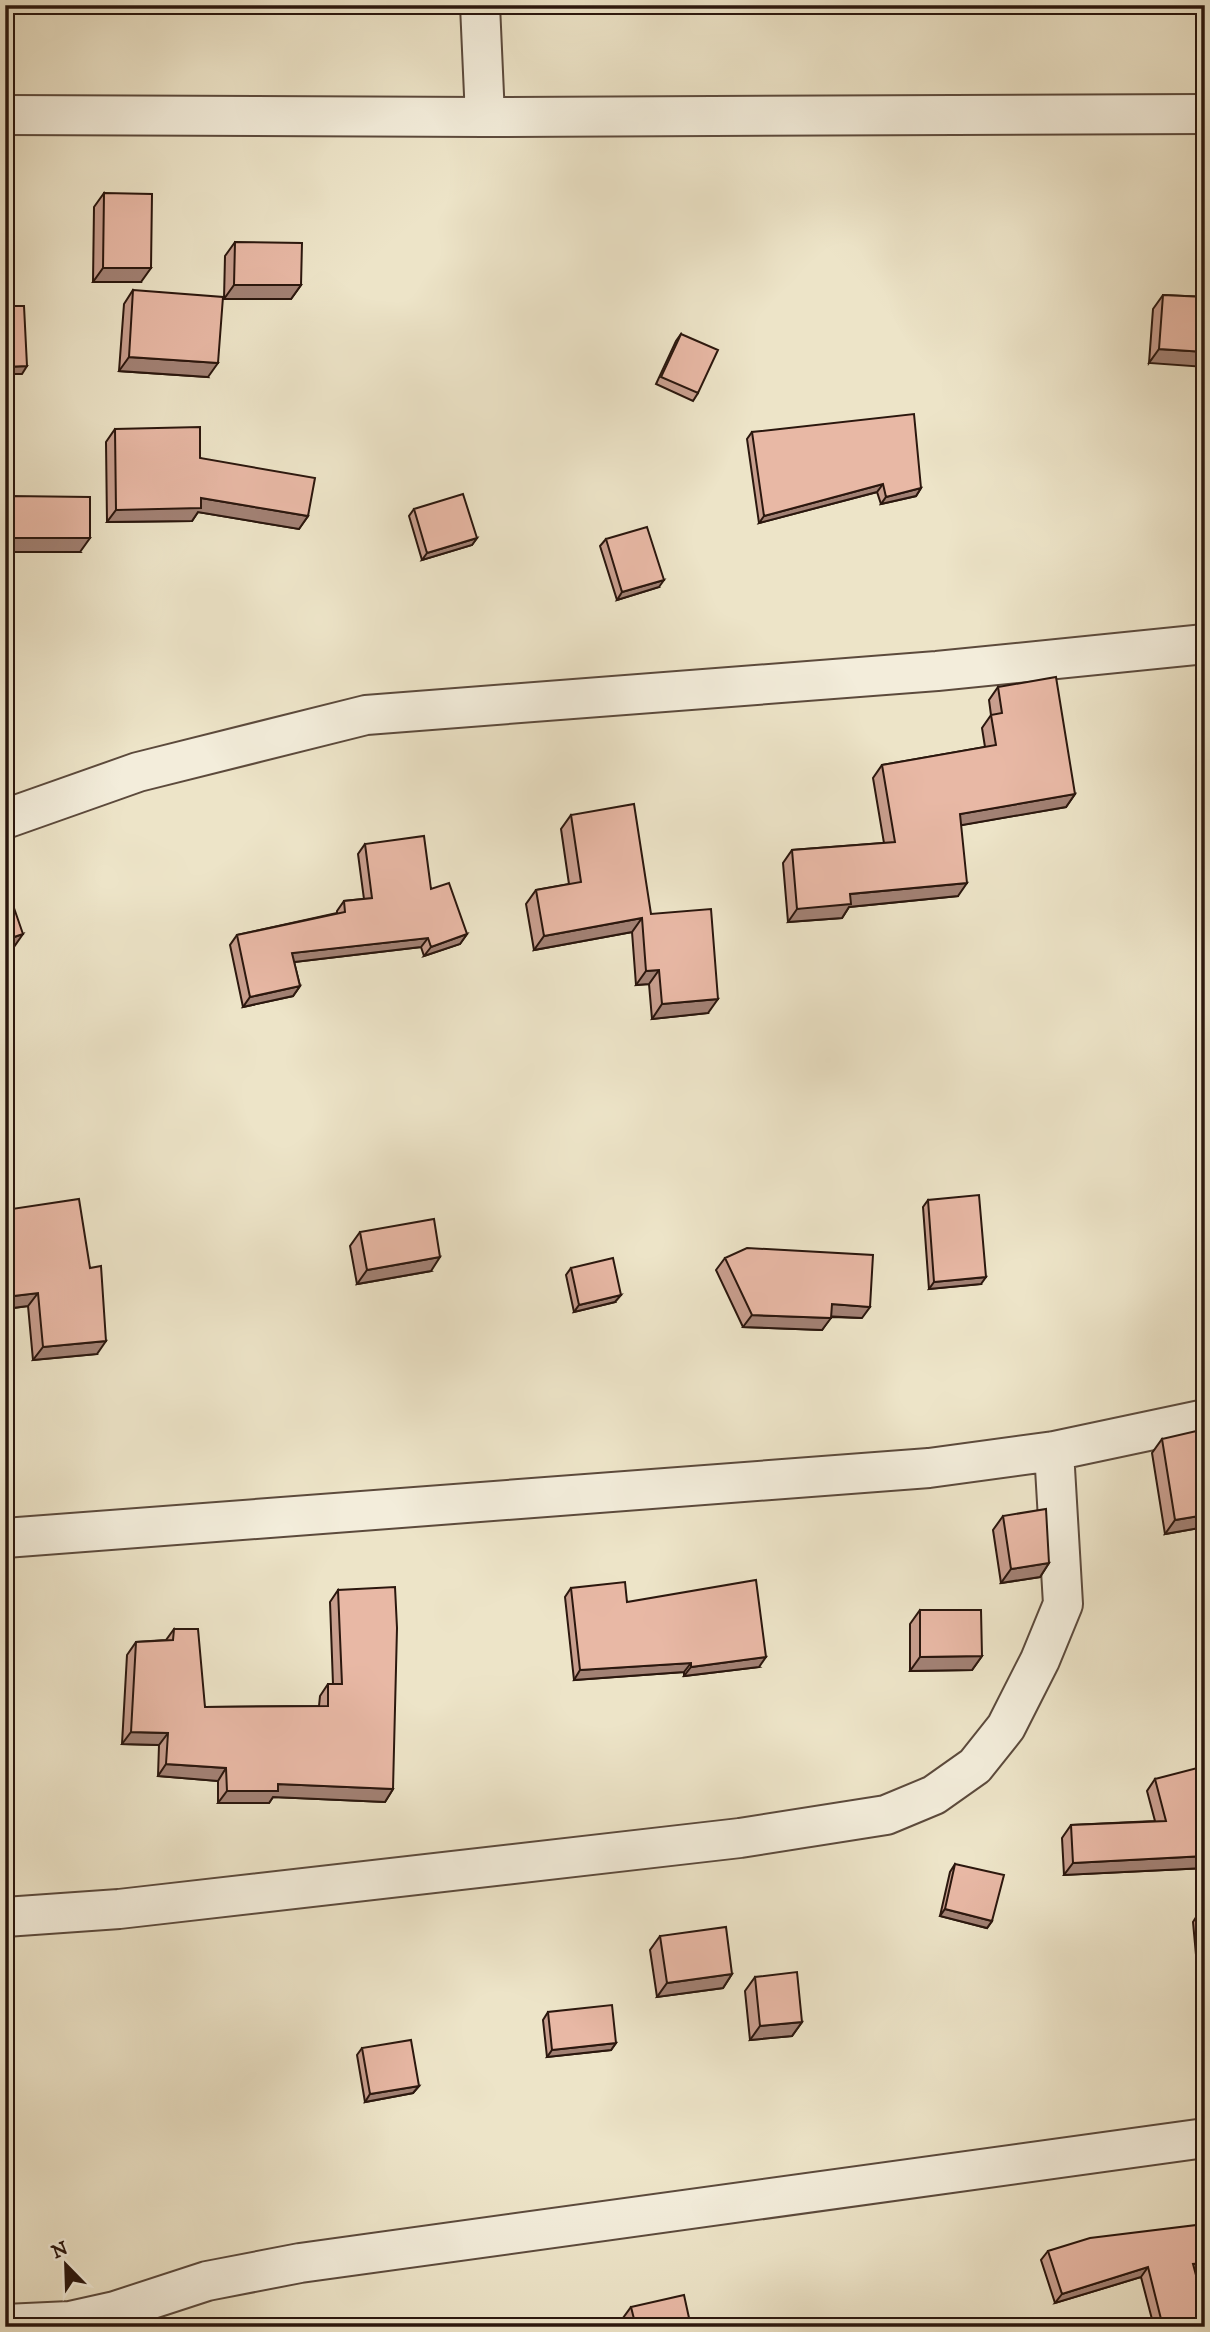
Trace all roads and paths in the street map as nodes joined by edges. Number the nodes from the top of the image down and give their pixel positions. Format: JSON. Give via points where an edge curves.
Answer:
{"nodes":[{"id":1,"x":480,"y":5,"type":"edge"},
{"id":2,"x":1205,"y":114,"type":"edge"},
{"id":3,"x":5,"y":115,"type":"edge"},
{"id":4,"x":485,"y":117,"type":"junction"},
{"id":5,"x":1205,"y":644,"type":"edge"},
{"id":6,"x":5,"y":819,"type":"edge"},
{"id":7,"x":1205,"y":1419,"type":"edge"},
{"id":8,"x":1054,"y":1451,"type":"junction"},
{"id":9,"x":5,"y":1538,"type":"edge"},
{"id":10,"x":5,"y":1917,"type":"edge"},
{"id":11,"x":1205,"y":2138,"type":"edge"},
{"id":12,"x":5,"y":2324,"type":"edge"}],
"edges":[{"from":1,"to":4,"type":"street"},
{"from":2,"to":4,"type":"street"},
{"from":3,"to":4,"type":"street"},
{"from":5,"to":6,"type":"street","via":[[937,671],[366,715],[138,772]]},
{"from":7,"to":8,"type":"street"},
{"from":8,"to":9,"type":"street","via":[[929,1468]]},
{"from":8,"to":10,"type":"street","via":[[1063,1604],[1006,1727],[975,1766],[934,1795],[886,1815],[740,1838],[119,1909]]},
{"from":11,"to":12,"type":"street","via":[[300,2263],[207,2281],[70,2321]]}]}
